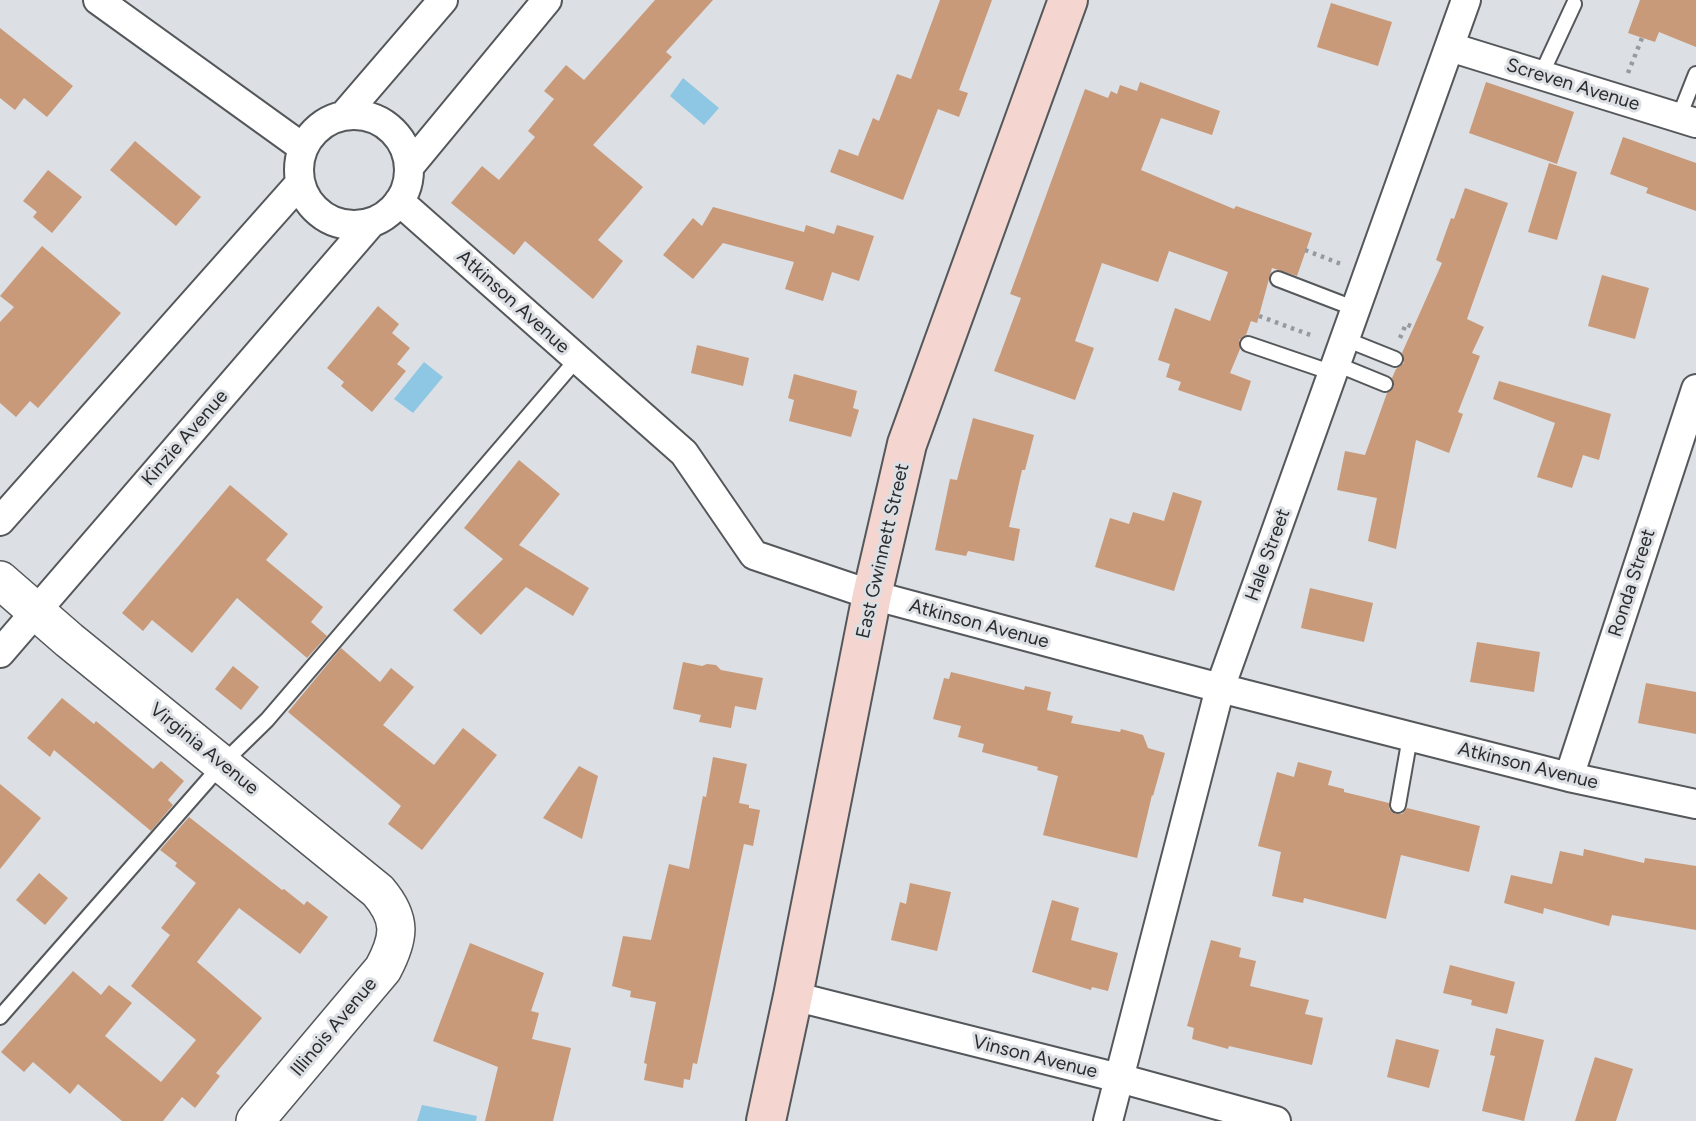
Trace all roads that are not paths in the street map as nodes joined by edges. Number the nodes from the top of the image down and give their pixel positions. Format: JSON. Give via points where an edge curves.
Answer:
{"nodes":[{"id":1,"x":98,"y":0,"type":"edge"},
{"id":2,"x":443,"y":0,"type":"edge"},
{"id":3,"x":547,"y":0,"type":"edge"},
{"id":4,"x":1068,"y":0,"type":"edge"},
{"id":5,"x":1466,"y":0,"type":"edge"},
{"id":6,"x":1574,"y":4,"type":"dead end"},
{"id":7,"x":1450,"y":47,"type":"junction"},
{"id":8,"x":1696,"y":74,"type":"edge"},
{"id":9,"x":1541,"y":75,"type":"junction"},
{"id":10,"x":345,"y":114,"type":"junction"},
{"id":11,"x":1687,"y":120,"type":"edge"},
{"id":12,"x":302,"y":147,"type":"junction"},
{"id":13,"x":410,"y":167,"type":"junction"},
{"id":14,"x":299,"y":184,"type":"junction"},
{"id":15,"x":399,"y":201,"type":"junction"},
{"id":16,"x":371,"y":223,"type":"junction"},
{"id":17,"x":1278,"y":279,"type":"dead end"},
{"id":18,"x":1356,"y":309,"type":"junction"},
{"id":19,"x":1248,"y":344,"type":"dead end"},
{"id":20,"x":1339,"y":356,"type":"junction"},
{"id":21,"x":578,"y":359,"type":"junction"},
{"id":22,"x":1395,"y":359,"type":"dead end"},
{"id":23,"x":1385,"y":384,"type":"dead end"},
{"id":24,"x":1696,"y":388,"type":"edge"},
{"id":25,"x":0,"y":522,"type":"edge"},
{"id":26,"x":0,"y":580,"type":"edge"},
{"id":27,"x":872,"y":595,"type":"junction"},
{"id":28,"x":36,"y":610,"type":"junction"},
{"id":29,"x":0,"y":653,"type":"edge"},
{"id":30,"x":1220,"y":688,"type":"junction"},
{"id":31,"x":1410,"y":737,"type":"junction"},
{"id":32,"x":223,"y":763,"type":"junction"},
{"id":33,"x":1569,"y":776,"type":"junction"},
{"id":34,"x":1696,"y":804,"type":"edge"},
{"id":35,"x":1398,"y":805,"type":"dead end"},
{"id":36,"x":397,"y":925,"type":"joint"},
{"id":37,"x":793,"y":996,"type":"junction"},
{"id":38,"x":0,"y":1017,"type":"edge"},
{"id":39,"x":1119,"y":1078,"type":"junction"},
{"id":40,"x":255,"y":1121,"type":"edge"},
{"id":41,"x":766,"y":1121,"type":"edge"},
{"id":42,"x":1108,"y":1121,"type":"edge"},
{"id":43,"x":1276,"y":1121,"type":"edge"}],
"edges":[{"from":1,"to":12,"type":"street"},
{"from":2,"to":10,"type":"street"},
{"from":3,"to":13,"type":"street"},
{"from":4,"to":27,"type":"main road","name":"East Gwinnett Street","via":[[907,444]]},
{"from":5,"to":7,"type":"street","name":"Hale Street"},
{"from":6,"to":9,"type":"lane"},
{"from":7,"to":9,"type":"street","name":"Screven Avenue"},
{"from":7,"to":18,"type":"street","name":"Hale Street"},
{"from":8,"to":11,"type":"lane"},
{"from":9,"to":11,"type":"street","name":"Screven Avenue"},
{"from":10,"to":12,"type":"street","via":[[327,120]]},
{"from":10,"to":13,"type":"street","via":[[363,114],[396,133]]},
{"from":12,"to":14,"type":"street"},
{"from":13,"to":15,"type":"street"},
{"from":14,"to":16,"type":"street","via":[[306,200],[335,223]]},
{"from":14,"to":25,"type":"street"},
{"from":15,"to":16,"type":"street","via":[[387,215]]},
{"from":15,"to":21,"type":"street","name":"Atkinson Avenue"},
{"from":16,"to":28,"type":"street","name":"Kinzie Avenue"},
{"from":17,"to":18,"type":"lane"},
{"from":18,"to":20,"type":"street","name":"Hale Street"},
{"from":19,"to":20,"type":"lane"},
{"from":20,"to":22,"type":"lane"},
{"from":20,"to":23,"type":"lane"},
{"from":20,"to":30,"type":"street","name":"Hale Street"},
{"from":21,"to":27,"type":"street","name":"Atkinson Avenue","via":[[684,453],[754,555]]},
{"from":21,"to":32,"type":"lane","via":[[267,720]]},
{"from":24,"to":33,"type":"street","name":"Ronda Street"},
{"from":26,"to":28,"type":"street","name":"Virginia Avenue"},
{"from":27,"to":30,"type":"street","name":"Atkinson Avenue"},
{"from":27,"to":37,"type":"main road","name":"East Gwinnett Street"},
{"from":28,"to":29,"type":"street","name":"Kinzie Avenue"},
{"from":28,"to":32,"type":"street","name":"Virginia Avenue"},
{"from":30,"to":31,"type":"street","name":"Atkinson Avenue"},
{"from":30,"to":39,"type":"street","name":"Hale Street"},
{"from":31,"to":33,"type":"street","name":"Atkinson Avenue"},
{"from":31,"to":35,"type":"lane"},
{"from":32,"to":36,"type":"street","name":"Virginia Avenue","via":[[378,891],[391,906]]},
{"from":32,"to":38,"type":"lane"},
{"from":33,"to":34,"type":"street","name":"Atkinson Avenue"},
{"from":36,"to":40,"type":"street","name":"Illinois Avenue","via":[[383,969]]},
{"from":37,"to":39,"type":"street","name":"Vinson Avenue"},
{"from":37,"to":41,"type":"main road","name":"East Gwinnett Street"},
{"from":39,"to":42,"type":"street","name":"Hale Street"},
{"from":39,"to":43,"type":"street","name":"Vinson Avenue"}]}
